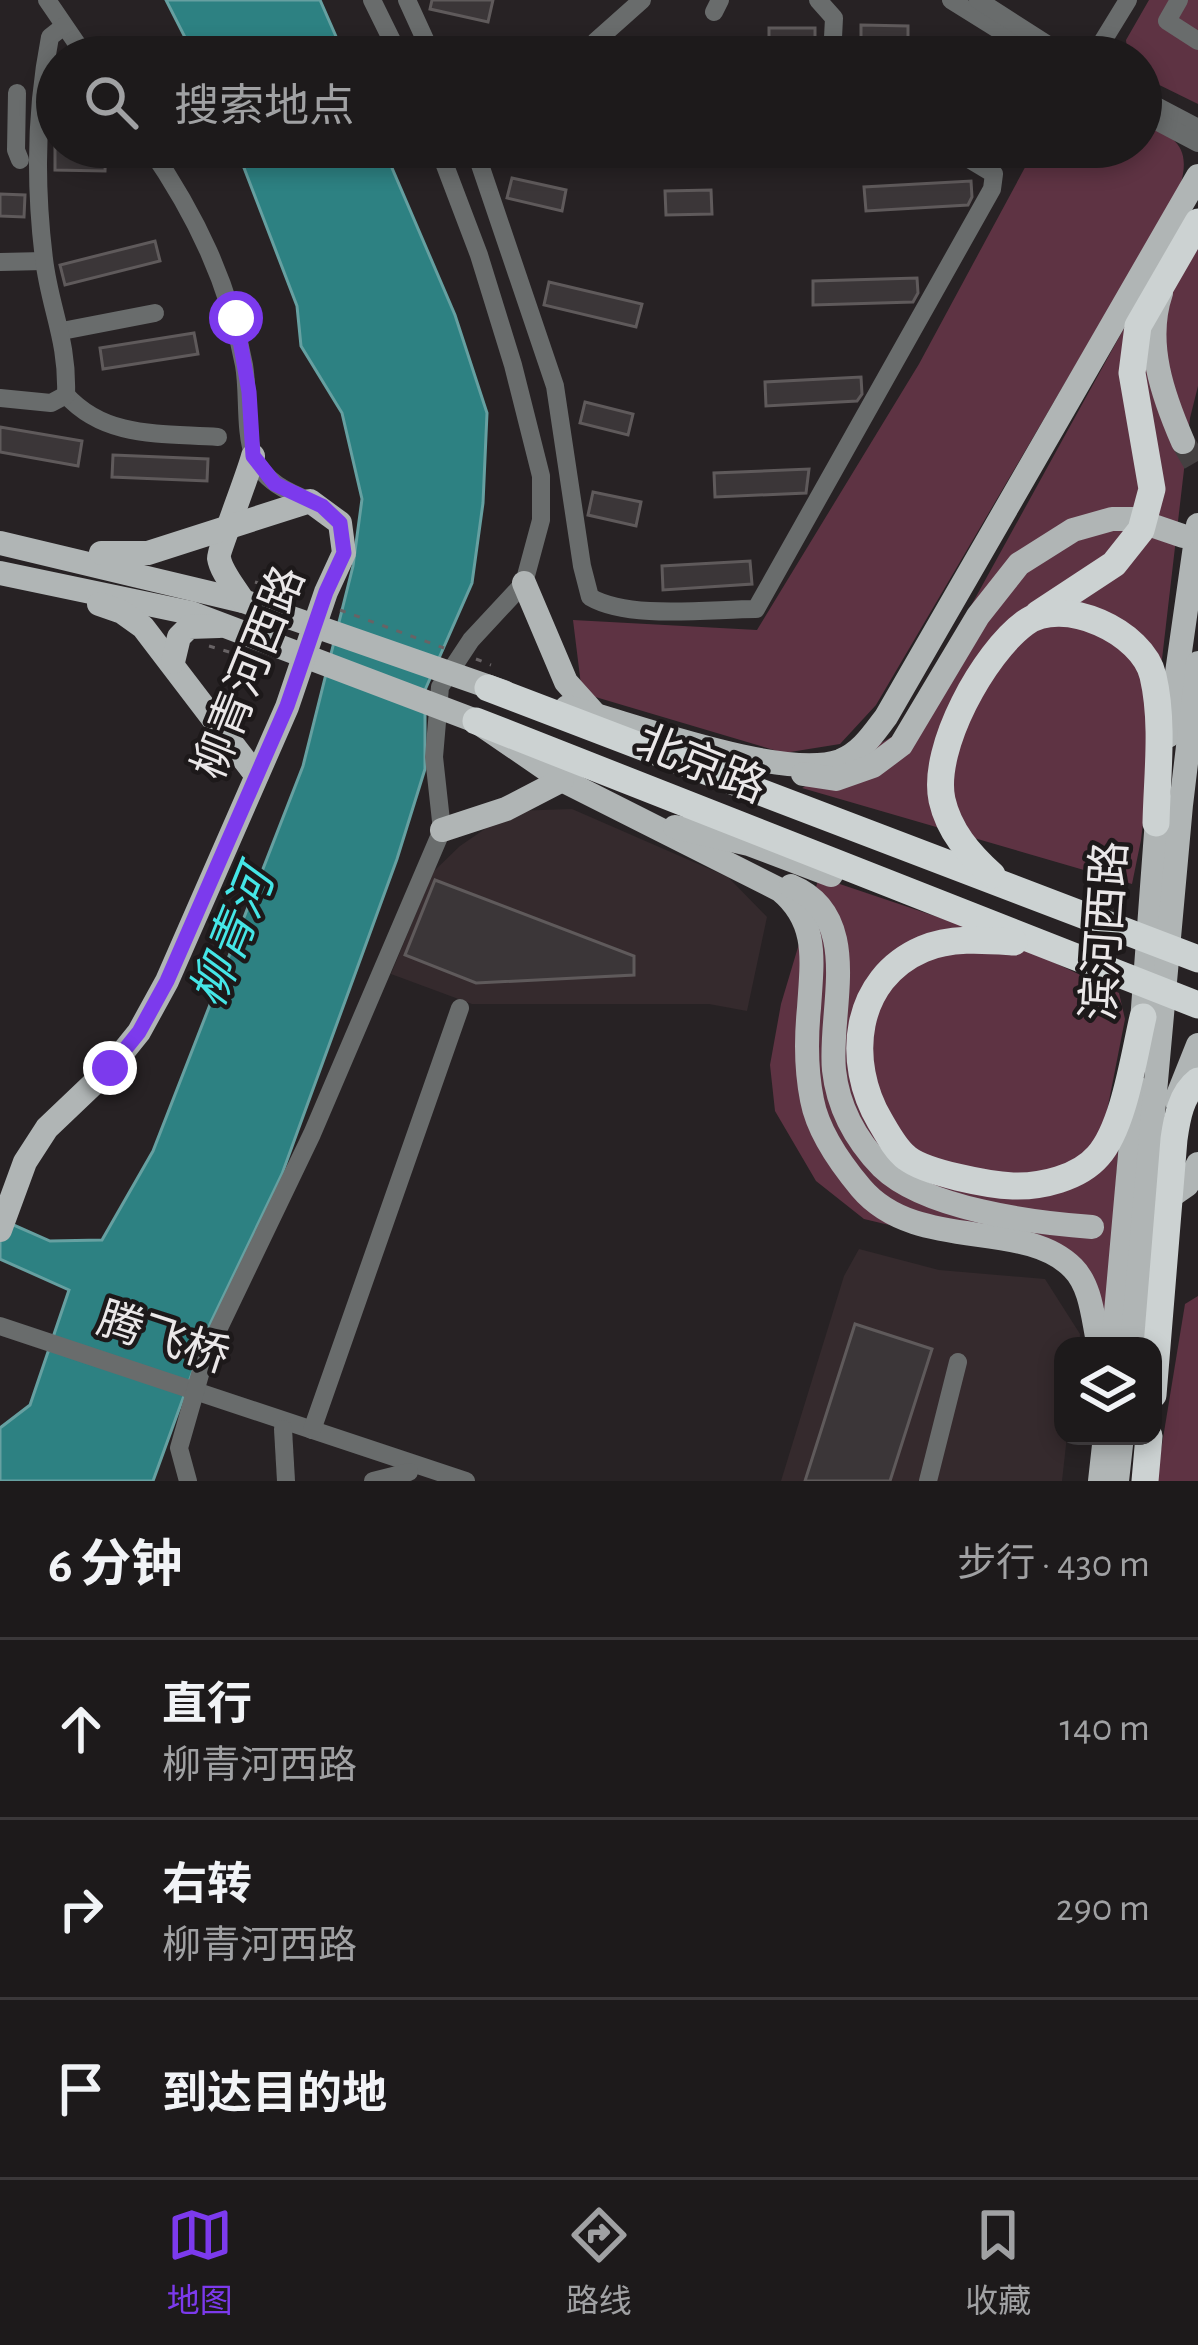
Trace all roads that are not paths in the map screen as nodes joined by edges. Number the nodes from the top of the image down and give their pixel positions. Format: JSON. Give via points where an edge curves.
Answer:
{"nodes":[{"id":1,"x":47,"y":0,"type":"edge"},
{"id":2,"x":372,"y":0,"type":"edge"},
{"id":3,"x":407,"y":0,"type":"edge"},
{"id":4,"x":642,"y":0,"type":"edge"},
{"id":5,"x":818,"y":0,"type":"edge"},
{"id":6,"x":951,"y":0,"type":"edge"},
{"id":7,"x":978,"y":0,"type":"edge"},
{"id":8,"x":1118,"y":0,"type":"edge"},
{"id":9,"x":1128,"y":0,"type":"edge"},
{"id":10,"x":1179,"y":0,"type":"edge"},
{"id":11,"x":64,"y":26,"type":"junction"},
{"id":12,"x":51,"y":36,"type":"edge"},
{"id":13,"x":71,"y":36,"type":"edge"},
{"id":14,"x":390,"y":36,"type":"edge"},
{"id":15,"x":424,"y":36,"type":"edge"},
{"id":16,"x":602,"y":36,"type":"edge"},
{"id":17,"x":833,"y":36,"type":"edge"},
{"id":18,"x":1008,"y":36,"type":"edge"},
{"id":19,"x":1034,"y":36,"type":"edge"},
{"id":20,"x":1100,"y":36,"type":"edge"},
{"id":21,"x":1103,"y":36,"type":"edge"},
{"id":22,"x":1198,"y":41,"type":"edge"},
{"id":23,"x":8,"y":93,"type":"edge"},
{"id":24,"x":1162,"y":109,"type":"edge"},
{"id":25,"x":1162,"y":124,"type":"edge"},
{"id":26,"x":1198,"y":128,"type":"edge"},
{"id":27,"x":1198,"y":143,"type":"edge"},
{"id":28,"x":20,"y":160,"type":"dead end"},
{"id":29,"x":41,"y":168,"type":"edge"},
{"id":30,"x":164,"y":168,"type":"edge"},
{"id":31,"x":446,"y":168,"type":"edge"},
{"id":32,"x":481,"y":168,"type":"edge"},
{"id":33,"x":984,"y":168,"type":"edge"},
{"id":34,"x":1198,"y":176,"type":"edge"},
{"id":35,"x":1198,"y":221,"type":"edge"},
{"id":36,"x":44,"y":261,"type":"junction"},
{"id":37,"x":0,"y":262,"type":"edge"},
{"id":38,"x":1168,"y":271,"type":"junction"},
{"id":39,"x":155,"y":313,"type":"dead end"},
{"id":40,"x":62,"y":332,"type":"junction"},
{"id":41,"x":66,"y":395,"type":"junction"},
{"id":42,"x":0,"y":398,"type":"edge"},
{"id":43,"x":218,"y":437,"type":"dead end"},
{"id":44,"x":1183,"y":442,"type":"tunnel mouth"},
{"id":45,"x":253,"y":456,"type":"junction"},
{"id":46,"x":310,"y":501,"type":"junction"},
{"id":47,"x":228,"y":529,"type":"junction"},
{"id":48,"x":1192,"y":536,"type":"edge"},
{"id":49,"x":10,"y":545,"type":"edge"},
{"id":50,"x":9,"y":574,"type":"edge"},
{"id":51,"x":524,"y":583,"type":"junction"},
{"id":52,"x":243,"y":601,"type":"junction"},
{"id":53,"x":1028,"y":620,"type":"junction"},
{"id":54,"x":224,"y":626,"type":"junction"},
{"id":55,"x":176,"y":650,"type":"junction"},
{"id":56,"x":555,"y":660,"type":"junction"},
{"id":57,"x":1198,"y":663,"type":"edge"},
{"id":58,"x":490,"y":677,"type":"junction"},
{"id":59,"x":528,"y":698,"type":"junction"},
{"id":60,"x":596,"y":715,"type":"junction"},
{"id":61,"x":476,"y":721,"type":"junction"},
{"id":62,"x":688,"y":744,"type":"junction"},
{"id":63,"x":527,"y":758,"type":"junction"},
{"id":64,"x":773,"y":761,"type":"junction"},
{"id":65,"x":256,"y":775,"type":"junction"},
{"id":66,"x":562,"y":780,"type":"junction"},
{"id":67,"x":536,"y":794,"type":"junction"},
{"id":68,"x":644,"y":820,"type":"junction"},
{"id":69,"x":1156,"y":823,"type":"junction"},
{"id":70,"x":442,"y":830,"type":"junction"},
{"id":71,"x":710,"y":855,"type":"junction"},
{"id":72,"x":956,"y":866,"type":"junction"},
{"id":73,"x":999,"y":882,"type":"junction"},
{"id":74,"x":946,"y":907,"type":"junction"},
{"id":75,"x":1039,"y":944,"type":"junction"},
{"id":76,"x":1198,"y":959,"type":"edge"},
{"id":77,"x":1198,"y":1005,"type":"edge"},
{"id":78,"x":460,"y":1008,"type":"dead end"},
{"id":79,"x":1143,"y":1017,"type":"junction"},
{"id":80,"x":1198,"y":1045,"type":"edge"},
{"id":81,"x":1198,"y":1081,"type":"edge"},
{"id":82,"x":1198,"y":1164,"type":"edge"},
{"id":83,"x":1148,"y":1176,"type":"junction"},
{"id":84,"x":1145,"y":1204,"type":"junction"},
{"id":85,"x":1092,"y":1227,"type":"dead end"},
{"id":86,"x":0,"y":1230,"type":"edge"},
{"id":87,"x":1131,"y":1241,"type":"junction"},
{"id":88,"x":0,"y":1326,"type":"edge"},
{"id":89,"x":0,"y":1336,"type":"edge"},
{"id":90,"x":1097,"y":1337,"type":"edge"},
{"id":91,"x":1115,"y":1337,"type":"edge"},
{"id":92,"x":1132,"y":1337,"type":"edge"},
{"id":93,"x":1158,"y":1337,"type":"edge"},
{"id":94,"x":31,"y":1341,"type":"junction"},
{"id":95,"x":958,"y":1362,"type":"dead end"},
{"id":96,"x":273,"y":1423,"type":"junction"},
{"id":97,"x":312,"y":1430,"type":"junction"},
{"id":98,"x":1104,"y":1445,"type":"edge"},
{"id":99,"x":1121,"y":1445,"type":"edge"},
{"id":100,"x":1148,"y":1445,"type":"edge"},
{"id":101,"x":409,"y":1472,"type":"junction"},
{"id":102,"x":188,"y":1481,"type":"edge"},
{"id":103,"x":286,"y":1481,"type":"edge"},
{"id":104,"x":373,"y":1481,"type":"edge"},
{"id":105,"x":438,"y":1481,"type":"edge"},
{"id":106,"x":466,"y":1481,"type":"edge"},
{"id":107,"x":928,"y":1481,"type":"edge"},
{"id":108,"x":1100,"y":1481,"type":"edge"},
{"id":109,"x":1117,"y":1481,"type":"edge"},
{"id":110,"x":1145,"y":1481,"type":"edge"}],
"edges":[{"from":1,"to":11,"type":"street"},
{"from":2,"to":14,"type":"street"},
{"from":3,"to":15,"type":"street"},
{"from":4,"to":16,"type":"street"},
{"from":5,"to":17,"type":"street","via":[[834,18]]},
{"from":6,"to":18,"type":"street"},
{"from":7,"to":19,"type":"street"},
{"from":8,"to":20,"type":"street"},
{"from":9,"to":21,"type":"street"},
{"from":10,"to":22,"type":"street","via":[[1167,22]]},
{"from":11,"to":12,"type":"street"},
{"from":11,"to":13,"type":"street"},
{"from":23,"to":28,"type":"street"},
{"from":24,"to":26,"type":"street"},
{"from":25,"to":27,"type":"street"},
{"from":29,"to":36,"type":"street"},
{"from":30,"to":45,"type":"street","via":[[212,251],[236,318]]},
{"from":31,"to":51,"type":"street","via":[[486,277],[541,476],[541,520]]},
{"from":32,"to":33,"type":"street","via":[[555,386],[590,597],[608,608],[756,609],[992,189],[994,174]]},
{"from":34,"to":64,"type":"main road","via":[[886,717],[862,748],[838,761]]},
{"from":35,"to":38,"type":"highway"},
{"from":36,"to":37,"type":"street"},
{"from":36,"to":40,"type":"street"},
{"from":38,"to":44,"type":"main road","via":[[1157,304],[1157,364]]},
{"from":38,"to":53,"type":"highway","via":[[1138,326],[1132,373],[1150,506],[1114,564]]},
{"from":39,"to":40,"type":"street"},
{"from":40,"to":41,"type":"street"},
{"from":41,"to":42,"type":"street","via":[[51,403]]},
{"from":41,"to":43,"type":"street","via":[[115,429]]},
{"from":45,"to":46,"type":"street","name":"柳青河西路","via":[[275,484]]},
{"from":45,"to":47,"type":"main road"},
{"from":46,"to":47,"type":"main road"},
{"from":46,"to":65,"type":"main road","name":"柳青河西路","via":[[340,523],[344,553]]},
{"from":47,"to":49,"type":"main road","via":[[136,555]]},
{"from":47,"to":52,"type":"main road","via":[[219,559]]},
{"from":48,"to":64,"type":"main road","via":[[1133,519],[1073,530],[1019,564],[901,745],[836,779]]},
{"from":48,"to":69,"type":"main road","name":"滨河西路"},
{"from":49,"to":52,"type":"main road"},
{"from":50,"to":54,"type":"main road"},
{"from":50,"to":55,"type":"main road","via":[[122,612]]},
{"from":51,"to":56,"type":"main road"},
{"from":51,"to":70,"type":"street","via":[[440,687],[434,758]]},
{"from":52,"to":58,"type":"main road"},
{"from":53,"to":69,"type":"highway","via":[[1088,618],[1139,649],[1153,673]]},
{"from":53,"to":73,"type":"highway","via":[[981,675],[943,760],[940,794],[960,842]]},
{"from":54,"to":55,"type":"main road","via":[[189,627]]},
{"from":54,"to":61,"type":"main road","via":[[284,659]]},
{"from":55,"to":65,"type":"main road"},
{"from":56,"to":59,"type":"main road","via":[[548,691]]},
{"from":56,"to":60,"type":"main road"},
{"from":57,"to":83,"type":"main road","name":"滨河西路"},
{"from":58,"to":59,"type":"main road"},
{"from":58,"to":72,"type":"highway","name":"北京路"},
{"from":59,"to":60,"type":"main road"},
{"from":60,"to":62,"type":"main road"},
{"from":61,"to":63,"type":"main road"},
{"from":61,"to":74,"type":"highway","name":"北京路"},
{"from":62,"to":64,"type":"main road"},
{"from":62,"to":72,"type":"main road","via":[[888,827]]},
{"from":63,"to":66,"type":"main road"},
{"from":63,"to":67,"type":"main road","via":[[541,774]]},
{"from":65,"to":86,"type":"main road","name":"柳青河西路","via":[[139,1032],[47,1128]]},
{"from":66,"to":67,"type":"main road"},
{"from":66,"to":68,"type":"main road"},
{"from":67,"to":70,"type":"main road"},
{"from":68,"to":71,"type":"main road"},
{"from":68,"to":74,"type":"main road","via":[[749,844]]},
{"from":69,"to":79,"type":"main road","name":"滨河西路"},
{"from":70,"to":102,"type":"street","via":[[205,1358],[179,1448]]},
{"from":71,"to":85,"type":"main road","via":[[799,889],[823,912],[837,942],[834,1068],[841,1105],[885,1170],[990,1213]]},
{"from":71,"to":90,"type":"main road","via":[[797,904],[814,955],[812,1105],[827,1142],[864,1192],[940,1231],[1050,1252],[1076,1270]]},
{"from":72,"to":73,"type":"highway","name":"北京路"},
{"from":73,"to":76,"type":"highway","name":"北京路"},
{"from":74,"to":75,"type":"highway","name":"北京路"},
{"from":75,"to":77,"type":"highway","name":"北京路"},
{"from":75,"to":79,"type":"highway","via":[[946,943],[925,948],[881,980],[858,1032],[860,1072],[868,1101],[908,1160],[1021,1187],[1078,1171],[1099,1155],[1124,1100]]},
{"from":78,"to":97,"type":"street"},
{"from":79,"to":84,"type":"main road","name":"滨河西路"},
{"from":80,"to":83,"type":"main road"},
{"from":81,"to":93,"type":"highway","via":[[1178,1114]]},
{"from":82,"to":84,"type":"main road","via":[[1187,1185]]},
{"from":83,"to":84,"type":"main road","name":"滨河西路"},
{"from":84,"to":87,"type":"main road","name":"滨河西路"},
{"from":87,"to":91,"type":"main road","name":"滨河西路"},
{"from":87,"to":92,"type":"main road","name":"滨河西路"},
{"from":88,"to":94,"type":"street"},
{"from":89,"to":94,"type":"street"},
{"from":94,"to":96,"type":"street","name":"腾飞桥"},
{"from":95,"to":107,"type":"street"},
{"from":96,"to":97,"type":"street"},
{"from":96,"to":101,"type":"street"},
{"from":96,"to":103,"type":"street"},
{"from":97,"to":106,"type":"street"},
{"from":98,"to":108,"type":"main road"},
{"from":99,"to":109,"type":"main road"},
{"from":100,"to":110,"type":"highway"},
{"from":101,"to":104,"type":"street"},
{"from":101,"to":105,"type":"street"}]}
